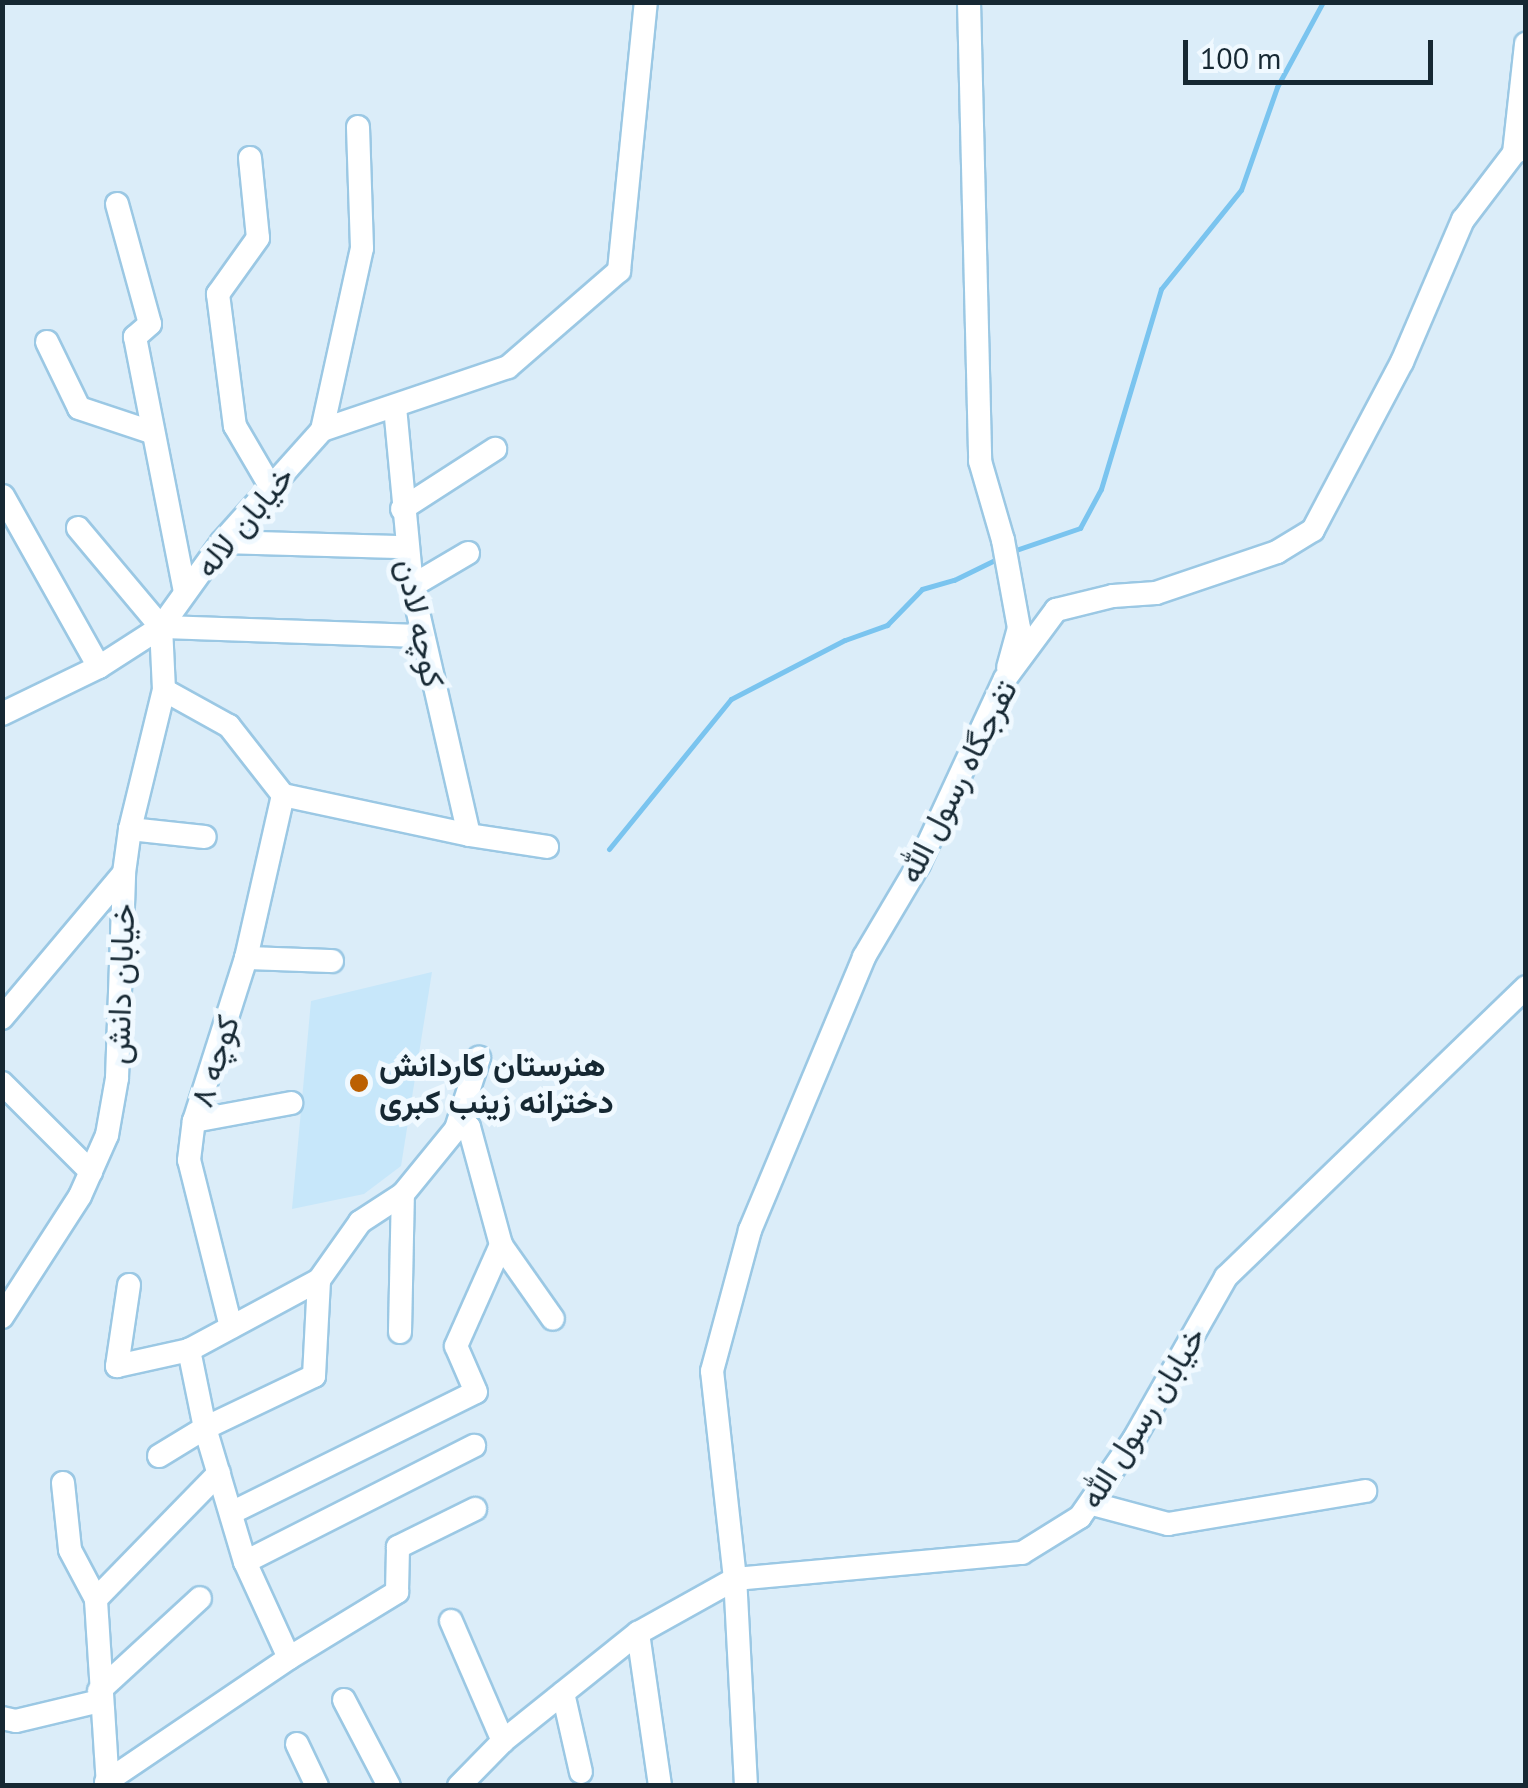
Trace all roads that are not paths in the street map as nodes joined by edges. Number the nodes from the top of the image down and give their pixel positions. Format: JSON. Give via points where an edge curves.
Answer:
{"nodes":[{"id":1,"x":646,"y":2,"type":"edge"},
{"id":2,"x":969,"y":2,"type":"edge"},
{"id":3,"x":1526,"y":44,"type":"edge"},
{"id":4,"x":358,"y":127,"type":"dead end"},
{"id":5,"x":1520,"y":150,"type":"edge"},
{"id":6,"x":250,"y":158,"type":"dead end"},
{"id":7,"x":117,"y":204,"type":"dead end"},
{"id":8,"x":47,"y":342,"type":"dead end"},
{"id":9,"x":395,"y":407,"type":"junction"},
{"id":10,"x":322,"y":430,"type":"junction"},
{"id":11,"x":152,"y":432,"type":"junction"},
{"id":12,"x":495,"y":449,"type":"dead end"},
{"id":13,"x":270,"y":486,"type":"junction"},
{"id":14,"x":3,"y":496,"type":"edge"},
{"id":15,"x":402,"y":508,"type":"junction"},
{"id":16,"x":78,"y":528,"type":"dead end"},
{"id":17,"x":222,"y":542,"type":"junction"},
{"id":18,"x":406,"y":548,"type":"junction"},
{"id":19,"x":468,"y":553,"type":"dead end"},
{"id":20,"x":412,"y":586,"type":"junction"},
{"id":21,"x":186,"y":592,"type":"junction"},
{"id":22,"x":161,"y":627,"type":"junction"},
{"id":23,"x":422,"y":636,"type":"junction"},
{"id":24,"x":99,"y":667,"type":"junction"},
{"id":25,"x":1005,"y":679,"type":"junction"},
{"id":26,"x":164,"y":690,"type":"junction"},
{"id":27,"x":2,"y":714,"type":"edge"},
{"id":28,"x":284,"y":795,"type":"junction"},
{"id":29,"x":130,"y":829,"type":"junction"},
{"id":30,"x":469,"y":835,"type":"junction"},
{"id":31,"x":205,"y":837,"type":"dead end"},
{"id":32,"x":547,"y":847,"type":"dead end"},
{"id":33,"x":124,"y":874,"type":"junction"},
{"id":34,"x":246,"y":958,"type":"junction"},
{"id":35,"x":332,"y":961,"type":"dead end"},
{"id":36,"x":1526,"y":986,"type":"edge"},
{"id":37,"x":2,"y":1018,"type":"edge"},
{"id":38,"x":479,"y":1058,"type":"dead end"},
{"id":39,"x":2,"y":1083,"type":"edge"},
{"id":40,"x":291,"y":1102,"type":"dead end"},
{"id":41,"x":194,"y":1121,"type":"junction"},
{"id":42,"x":456,"y":1129,"type":"junction"},
{"id":43,"x":90,"y":1172,"type":"junction"},
{"id":44,"x":403,"y":1194,"type":"junction"},
{"id":45,"x":501,"y":1244,"type":"junction"},
{"id":46,"x":319,"y":1280,"type":"junction"},
{"id":47,"x":128,"y":1285,"type":"dead end"},
{"id":48,"x":2,"y":1317,"type":"edge"},
{"id":49,"x":553,"y":1319,"type":"dead end"},
{"id":50,"x":231,"y":1327,"type":"junction"},
{"id":51,"x":400,"y":1332,"type":"dead end"},
{"id":52,"x":190,"y":1350,"type":"junction"},
{"id":53,"x":205,"y":1428,"type":"junction"},
{"id":54,"x":474,"y":1446,"type":"dead end"},
{"id":55,"x":159,"y":1456,"type":"dead end"},
{"id":56,"x":219,"y":1473,"type":"junction"},
{"id":57,"x":63,"y":1483,"type":"dead end"},
{"id":58,"x":1365,"y":1491,"type":"dead end"},
{"id":59,"x":1093,"y":1504,"type":"junction"},
{"id":60,"x":474,"y":1510,"type":"dead end"},
{"id":61,"x":231,"y":1513,"type":"junction"},
{"id":62,"x":245,"y":1562,"type":"junction"},
{"id":63,"x":735,"y":1580,"type":"junction"},
{"id":64,"x":200,"y":1598,"type":"dead end"},
{"id":65,"x":96,"y":1600,"type":"junction"},
{"id":66,"x":451,"y":1621,"type":"dead end"},
{"id":67,"x":638,"y":1632,"type":"junction"},
{"id":68,"x":288,"y":1658,"type":"junction"},
{"id":69,"x":563,"y":1692,"type":"junction"},
{"id":70,"x":100,"y":1696,"type":"junction"},
{"id":71,"x":344,"y":1700,"type":"dead end"},
{"id":72,"x":2,"y":1718,"type":"edge"},
{"id":73,"x":503,"y":1740,"type":"junction"},
{"id":74,"x":297,"y":1744,"type":"dead end"},
{"id":75,"x":582,"y":1772,"type":"dead end"},
{"id":76,"x":107,"y":1784,"type":"edge"},
{"id":77,"x":317,"y":1786,"type":"edge"},
{"id":78,"x":389,"y":1786,"type":"edge"},
{"id":79,"x":459,"y":1786,"type":"edge"},
{"id":80,"x":660,"y":1786,"type":"edge"},
{"id":81,"x":746,"y":1786,"type":"edge"}],
"edges":[{"from":1,"to":9,"type":"street","name":"خیابان لاله","via":[[619,271],[508,367]]},
{"from":2,"to":25,"type":"street","via":[[980,460],[1018,628]]},
{"from":3,"to":5,"type":"street"},
{"from":4,"to":10,"type":"street","via":[[362,248]]},
{"from":5,"to":25,"type":"street","name":"تفرجگاه رسول الله","via":[[1463,220],[1402,362],[1313,530],[1277,552],[1156,593],[1056,610]]},
{"from":6,"to":13,"type":"street","via":[[258,238],[218,294],[235,426]]},
{"from":7,"to":11,"type":"street","via":[[150,324],[135,337]]},
{"from":8,"to":11,"type":"street","via":[[79,408]]},
{"from":9,"to":10,"type":"street","name":"خیابان لاله"},
{"from":9,"to":15,"type":"street","name":"کوچه لادن"},
{"from":10,"to":13,"type":"street","name":"خیابان لاله"},
{"from":11,"to":21,"type":"street"},
{"from":12,"to":15,"type":"street"},
{"from":13,"to":17,"type":"street","name":"خیابان لاله"},
{"from":14,"to":24,"type":"street"},
{"from":15,"to":18,"type":"street","name":"کوچه لادن"},
{"from":16,"to":22,"type":"street"},
{"from":17,"to":18,"type":"street"},
{"from":17,"to":21,"type":"street","name":"خیابان لاله"},
{"from":18,"to":20,"type":"street","name":"کوچه لادن"},
{"from":19,"to":20,"type":"street"},
{"from":20,"to":23,"type":"street","name":"کوچه لادن"},
{"from":21,"to":22,"type":"street","name":"خیابان لاله"},
{"from":22,"to":23,"type":"street"},
{"from":22,"to":24,"type":"street","name":"خیابان لاله"},
{"from":22,"to":26,"type":"street","name":"خیابان دانش"},
{"from":23,"to":30,"type":"street","name":"کوچه لادن"},
{"from":24,"to":27,"type":"street","name":"خیابان لاله"},
{"from":25,"to":63,"type":"street","name":"تفرجگاه رسول الله","via":[[919,864],[835,1018],[750,1230],[712,1371]]},
{"from":26,"to":28,"type":"street","via":[[229,726]]},
{"from":26,"to":29,"type":"street","name":"خیابان دانش"},
{"from":28,"to":30,"type":"street"},
{"from":28,"to":34,"type":"street","name":"کوچه ۸"},
{"from":29,"to":31,"type":"street"},
{"from":29,"to":33,"type":"street","name":"خیابان دانش"},
{"from":30,"to":32,"type":"street"},
{"from":33,"to":37,"type":"street"},
{"from":33,"to":43,"type":"street","name":"خیابان دانش","via":[[117,1078],[107,1135]]},
{"from":34,"to":35,"type":"street"},
{"from":34,"to":41,"type":"street","name":"کوچه ۸"},
{"from":36,"to":59,"type":"street","name":"خیابان رسول الله","via":[[1226,1278]]},
{"from":38,"to":42,"type":"street"},
{"from":39,"to":43,"type":"street"},
{"from":40,"to":41,"type":"street"},
{"from":41,"to":50,"type":"street","name":"کوچه ۸","via":[[189,1160]]},
{"from":42,"to":44,"type":"street"},
{"from":42,"to":45,"type":"street","via":[[469,1127]]},
{"from":43,"to":48,"type":"street","name":"خیابان دانش"},
{"from":44,"to":46,"type":"street","via":[[360,1222]]},
{"from":44,"to":51,"type":"street"},
{"from":45,"to":49,"type":"street"},
{"from":45,"to":61,"type":"street","via":[[456,1346],[476,1392]]},
{"from":46,"to":50,"type":"street"},
{"from":46,"to":53,"type":"street","via":[[314,1376]]},
{"from":47,"to":52,"type":"street","via":[[117,1366]]},
{"from":50,"to":52,"type":"street"},
{"from":52,"to":53,"type":"street"},
{"from":53,"to":55,"type":"street"},
{"from":53,"to":56,"type":"street"},
{"from":54,"to":62,"type":"street"},
{"from":56,"to":61,"type":"street"},
{"from":56,"to":65,"type":"street"},
{"from":57,"to":65,"type":"street","via":[[70,1550]]},
{"from":58,"to":59,"type":"street","via":[[1168,1524]]},
{"from":59,"to":63,"type":"street","name":"خیابان رسول الله","via":[[1022,1553]]},
{"from":60,"to":68,"type":"street","via":[[398,1547],[397,1592]]},
{"from":61,"to":62,"type":"street"},
{"from":62,"to":68,"type":"street"},
{"from":63,"to":67,"type":"street","name":"خیابان رسول الله"},
{"from":63,"to":81,"type":"street","name":"تفرجگاه رسول الله"},
{"from":64,"to":70,"type":"street"},
{"from":65,"to":70,"type":"street"},
{"from":66,"to":73,"type":"street"},
{"from":67,"to":69,"type":"street","name":"خیابان رسول الله"},
{"from":67,"to":80,"type":"street"},
{"from":68,"to":76,"type":"street"},
{"from":69,"to":73,"type":"street","name":"خیابان رسول الله"},
{"from":69,"to":75,"type":"street"},
{"from":70,"to":72,"type":"street","via":[[16,1721]]},
{"from":70,"to":76,"type":"street"},
{"from":71,"to":78,"type":"street"},
{"from":73,"to":79,"type":"street","name":"خیابان رسول الله"},
{"from":74,"to":77,"type":"street"}]}
